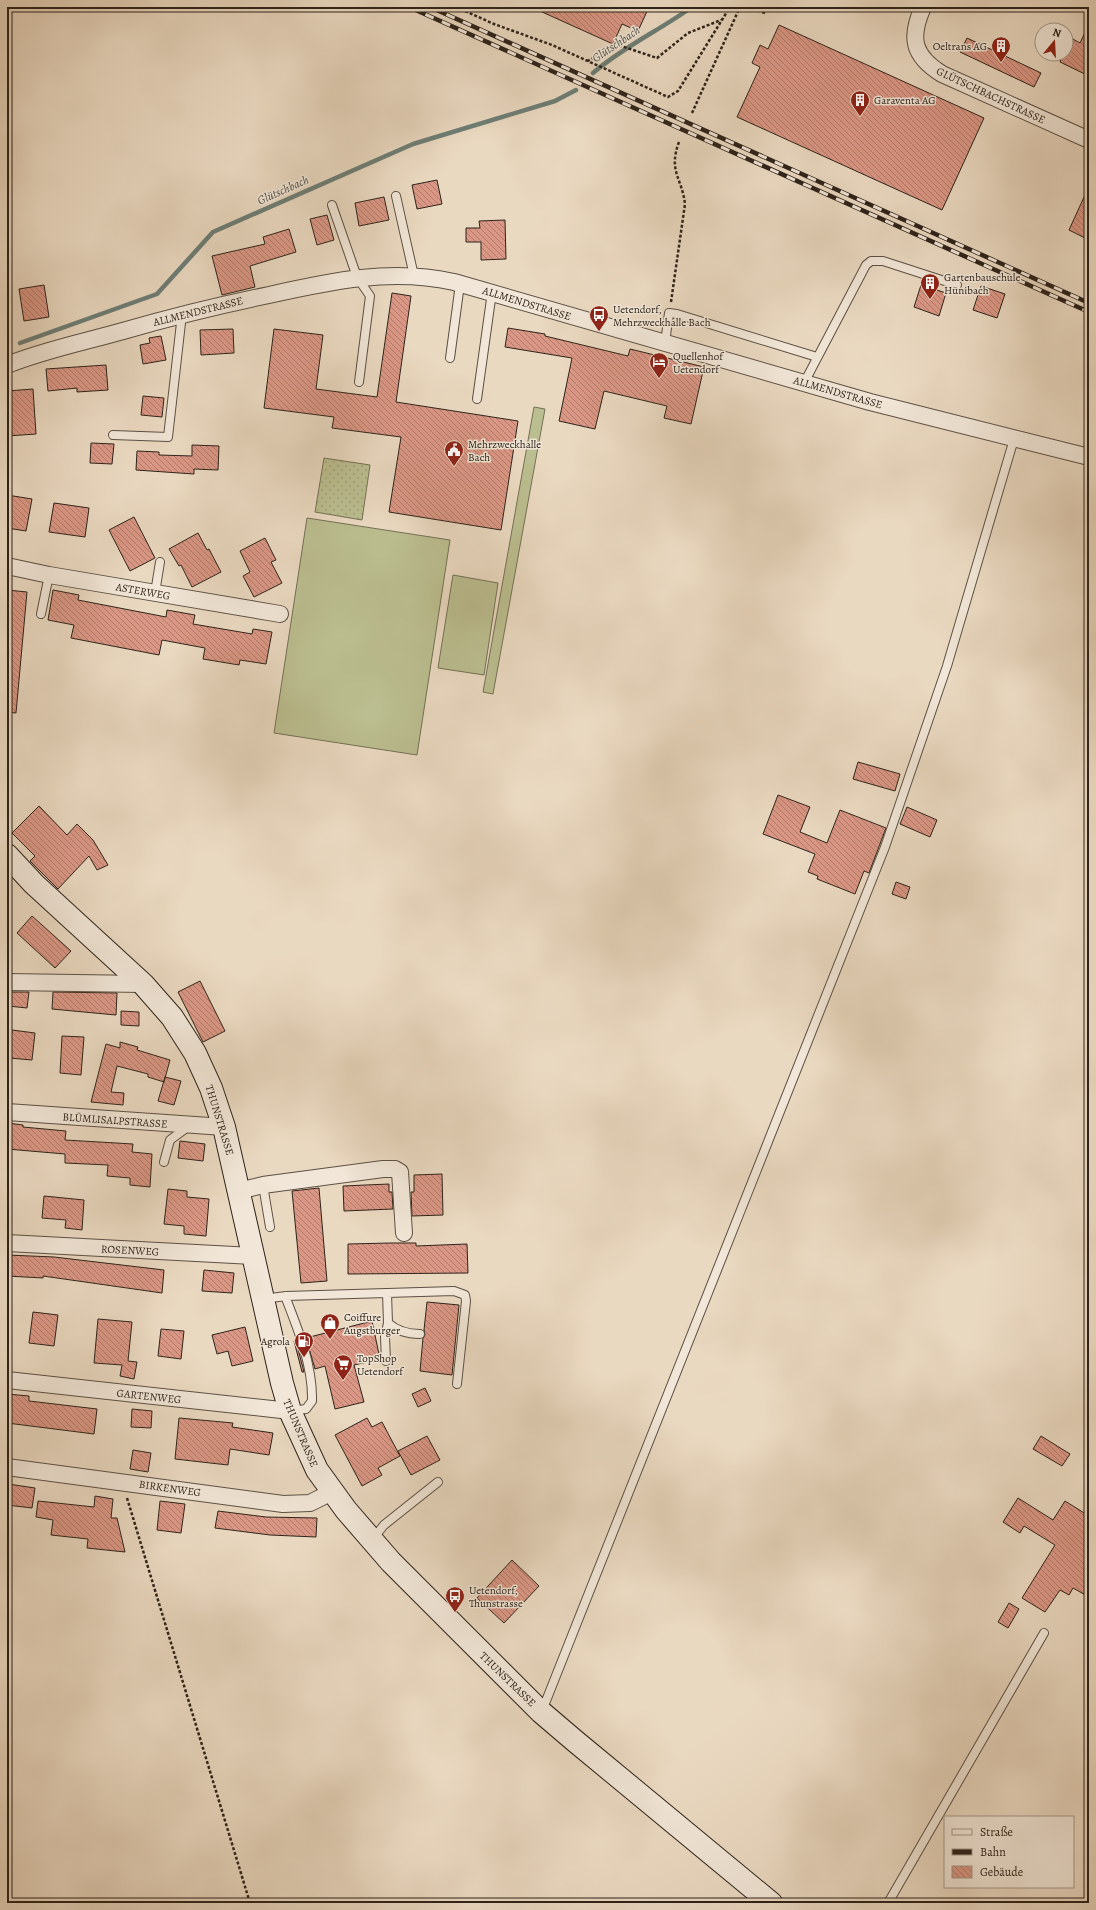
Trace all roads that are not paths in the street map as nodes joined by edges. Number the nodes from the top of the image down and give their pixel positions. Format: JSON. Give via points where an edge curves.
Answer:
{"nodes":[{"id":1,"x":923,"y":7,"type":"edge"},
{"id":2,"x":1089,"y":140,"type":"edge"},
{"id":3,"x":396,"y":196,"type":"dead end"},
{"id":4,"x":332,"y":205,"type":"dead end"},
{"id":5,"x":414,"y":276,"type":"junction"},
{"id":6,"x":357,"y":277,"type":"junction"},
{"id":7,"x":460,"y":284,"type":"junction"},
{"id":8,"x":957,"y":285,"type":"dead end"},
{"id":9,"x":492,"y":292,"type":"junction"},
{"id":10,"x":182,"y":314,"type":"junction"},
{"id":11,"x":665,"y":343,"type":"junction"},
{"id":12,"x":817,"y":357,"type":"junction"},
{"id":13,"x":450,"y":358,"type":"dead end"},
{"id":14,"x":7,"y":365,"type":"edge"},
{"id":15,"x":359,"y":382,"type":"dead end"},
{"id":16,"x":804,"y":383,"type":"junction"},
{"id":17,"x":477,"y":399,"type":"dead end"},
{"id":18,"x":113,"y":435,"type":"dead end"},
{"id":19,"x":1014,"y":439,"type":"junction"},
{"id":20,"x":1089,"y":457,"type":"edge"},
{"id":21,"x":160,"y":562,"type":"dead end"},
{"id":22,"x":7,"y":566,"type":"edge"},
{"id":23,"x":49,"y":575,"type":"junction"},
{"id":24,"x":155,"y":593,"type":"junction"},
{"id":25,"x":41,"y":614,"type":"dead end"},
{"id":26,"x":280,"y":614,"type":"dead end"},
{"id":27,"x":7,"y":855,"type":"edge"},
{"id":28,"x":7,"y":982,"type":"edge"},
{"id":29,"x":143,"y":984,"type":"junction"},
{"id":30,"x":7,"y":1112,"type":"edge"},
{"id":31,"x":189,"y":1126,"type":"junction"},
{"id":32,"x":224,"y":1127,"type":"junction"},
{"id":33,"x":164,"y":1162,"type":"dead end"},
{"id":34,"x":396,"y":1169,"type":"junction"},
{"id":35,"x":263,"y":1185,"type":"junction"},
{"id":36,"x":238,"y":1191,"type":"junction"},
{"id":37,"x":395,"y":1208,"type":"dead end"},
{"id":38,"x":270,"y":1227,"type":"dead end"},
{"id":39,"x":404,"y":1233,"type":"dead end"},
{"id":40,"x":7,"y":1243,"type":"edge"},
{"id":41,"x":253,"y":1256,"type":"junction"},
{"id":42,"x":387,"y":1293,"type":"junction"},
{"id":43,"x":285,"y":1296,"type":"junction"},
{"id":44,"x":263,"y":1299,"type":"junction"},
{"id":45,"x":388,"y":1323,"type":"junction"},
{"id":46,"x":420,"y":1334,"type":"dead end"},
{"id":47,"x":386,"y":1361,"type":"dead end"},
{"id":48,"x":7,"y":1380,"type":"edge"},
{"id":49,"x":457,"y":1384,"type":"dead end"},
{"id":50,"x":290,"y":1411,"type":"junction"},
{"id":51,"x":7,"y":1467,"type":"edge"},
{"id":52,"x":438,"y":1482,"type":"dead end"},
{"id":53,"x":332,"y":1492,"type":"junction"},
{"id":54,"x":372,"y":1541,"type":"junction"},
{"id":55,"x":1044,"y":1633,"type":"dead end"},
{"id":56,"x":541,"y":1712,"type":"junction"},
{"id":57,"x":771,"y":1903,"type":"edge"},
{"id":58,"x":888,"y":1903,"type":"edge"}],
"edges":[{"from":1,"to":2,"type":"street","name":"GLÜTSCHBACHSTRASSE","via":[[914,36],[919,51],[928,65],[942,74]]},
{"from":3,"to":5,"type":"lane"},
{"from":4,"to":6,"type":"lane"},
{"from":5,"to":6,"type":"street","name":"ALLMENDSTRASSE"},
{"from":5,"to":7,"type":"street","name":"ALLMENDSTRASSE"},
{"from":6,"to":10,"type":"street","name":"ALLMENDSTRASSE"},
{"from":6,"to":15,"type":"lane","via":[[370,296]]},
{"from":7,"to":9,"type":"street","name":"ALLMENDSTRASSE"},
{"from":7,"to":13,"type":"lane"},
{"from":8,"to":12,"type":"lane","via":[[888,262],[871,261],[862,270]]},
{"from":9,"to":11,"type":"street","name":"ALLMENDSTRASSE"},
{"from":9,"to":17,"type":"lane"},
{"from":10,"to":14,"type":"street","name":"ALLMENDSTRASSE"},
{"from":10,"to":18,"type":"lane","via":[[168,437]]},
{"from":11,"to":12,"type":"lane","via":[[669,313]]},
{"from":11,"to":16,"type":"street","name":"ALLMENDSTRASSE"},
{"from":12,"to":16,"type":"lane"},
{"from":16,"to":19,"type":"street","name":"ALLMENDSTRASSE"},
{"from":19,"to":20,"type":"street","name":"ALLMENDSTRASSE"},
{"from":19,"to":56,"type":"lane","via":[[947,666],[884,848]]},
{"from":21,"to":24,"type":"lane"},
{"from":22,"to":23,"type":"street","name":"ASTERWEG"},
{"from":23,"to":24,"type":"street","name":"ASTERWEG"},
{"from":23,"to":25,"type":"lane"},
{"from":24,"to":26,"type":"street","name":"ASTERWEG"},
{"from":27,"to":29,"type":"main road","name":"THUNSTRASSE","via":[[34,884]]},
{"from":28,"to":29,"type":"street"},
{"from":29,"to":32,"type":"main road","name":"THUNSTRASSE","via":[[172,1017],[195,1053],[211,1088]]},
{"from":30,"to":31,"type":"street","name":"BLÜMLISALPSTRASSE"},
{"from":31,"to":32,"type":"street","name":"BLÜMLISALPSTRASSE"},
{"from":31,"to":33,"type":"lane","via":[[170,1140]]},
{"from":32,"to":36,"type":"main road","name":"THUNSTRASSE"},
{"from":34,"to":35,"type":"street"},
{"from":34,"to":37,"type":"lane"},
{"from":34,"to":39,"type":"street","via":[[400,1172]]},
{"from":35,"to":36,"type":"street"},
{"from":35,"to":38,"type":"lane"},
{"from":36,"to":41,"type":"main road","name":"THUNSTRASSE"},
{"from":40,"to":41,"type":"street","name":"ROSENWEG"},
{"from":41,"to":44,"type":"main road","name":"THUNSTRASSE"},
{"from":42,"to":43,"type":"lane"},
{"from":42,"to":45,"type":"lane"},
{"from":42,"to":49,"type":"lane","via":[[454,1291],[465,1295]]},
{"from":43,"to":44,"type":"lane"},
{"from":43,"to":50,"type":"lane","via":[[313,1384],[312,1402],[306,1409]]},
{"from":44,"to":50,"type":"main road","name":"THUNSTRASSE"},
{"from":45,"to":46,"type":"lane","via":[[409,1334]]},
{"from":45,"to":47,"type":"lane","via":[[385,1337]]},
{"from":48,"to":50,"type":"street","name":"GARTENWEG"},
{"from":50,"to":53,"type":"main road","name":"THUNSTRASSE","via":[[314,1464]]},
{"from":51,"to":53,"type":"street","name":"BIRKENWEG","via":[[282,1504],[310,1503]]},
{"from":52,"to":54,"type":"lane","via":[[384,1525]]},
{"from":53,"to":54,"type":"main road","name":"THUNSTRASSE"},
{"from":54,"to":56,"type":"main road","name":"THUNSTRASSE"},
{"from":55,"to":58,"type":"lane"},
{"from":56,"to":57,"type":"main road","name":"THUNSTRASSE"}]}
